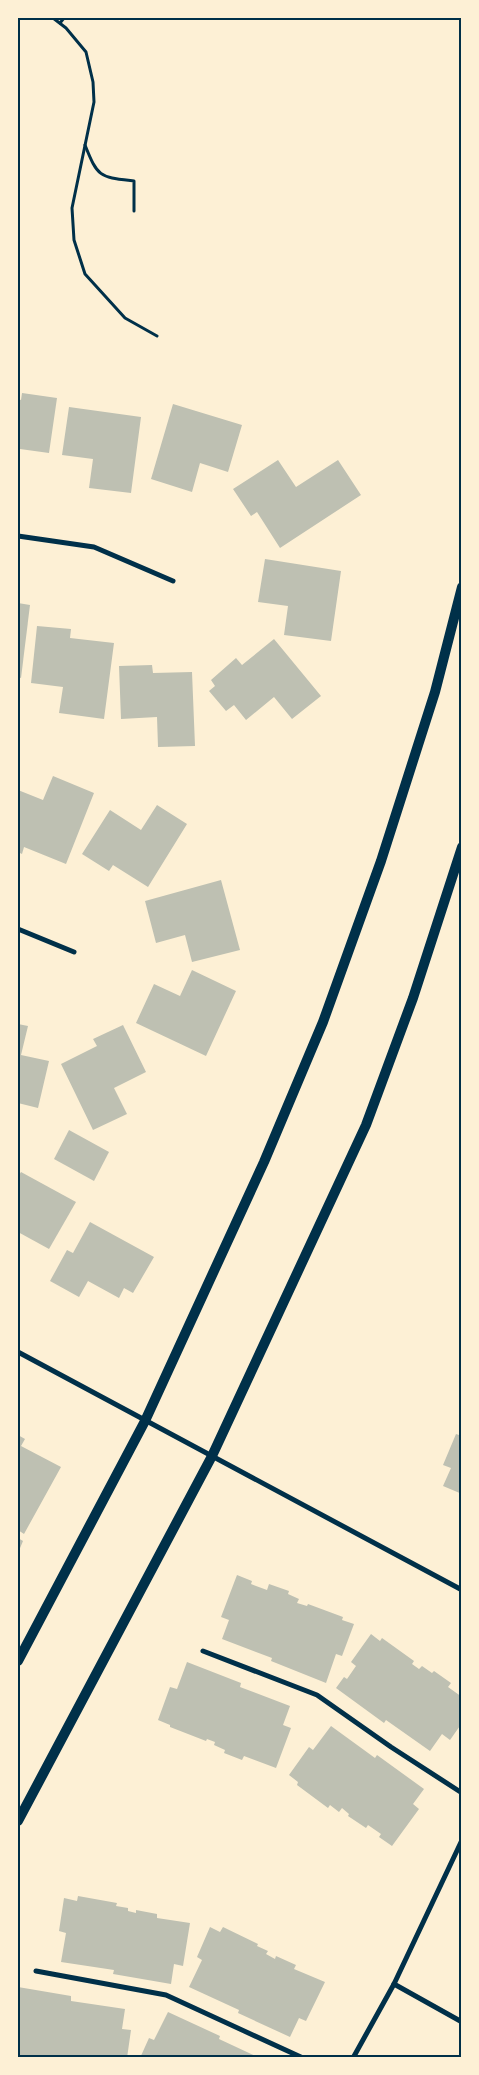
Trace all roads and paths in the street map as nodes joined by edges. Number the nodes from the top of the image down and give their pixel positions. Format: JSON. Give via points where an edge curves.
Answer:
{"nodes":[{"id":1,"x":53,"y":18,"type":"edge"},
{"id":2,"x":64,"y":18,"type":"edge"},
{"id":3,"x":60,"y":23,"type":"junction"},
{"id":4,"x":84,"y":145,"type":"junction"},
{"id":5,"x":134,"y":210,"type":"dead end"},
{"id":6,"x":157,"y":336,"type":"dead end"},
{"id":7,"x":18,"y":536,"type":"edge"},
{"id":8,"x":173,"y":581,"type":"dead end"},
{"id":9,"x":462,"y":587,"type":"edge"},
{"id":10,"x":462,"y":847,"type":"edge"},
{"id":11,"x":18,"y":929,"type":"edge"},
{"id":12,"x":74,"y":952,"type":"dead end"},
{"id":13,"x":18,"y":1352,"type":"edge"},
{"id":14,"x":146,"y":1421,"type":"junction"},
{"id":15,"x":212,"y":1456,"type":"junction"},
{"id":16,"x":462,"y":1590,"type":"edge"},
{"id":17,"x":203,"y":1651,"type":"dead end"},
{"id":18,"x":18,"y":1661,"type":"edge"},
{"id":19,"x":462,"y":1793,"type":"edge"},
{"id":20,"x":18,"y":1821,"type":"edge"},
{"id":21,"x":462,"y":1840,"type":"edge"},
{"id":22,"x":36,"y":1971,"type":"dead end"},
{"id":23,"x":394,"y":1984,"type":"junction"},
{"id":24,"x":462,"y":2022,"type":"edge"},
{"id":25,"x":303,"y":2058,"type":"edge"},
{"id":26,"x":353,"y":2058,"type":"edge"}],
"edges":[{"from":1,"to":3,"type":"path"},
{"from":2,"to":3,"type":"path"},
{"from":3,"to":4,"type":"path","via":[[86,52],[93,82],[94,102]]},
{"from":4,"to":5,"type":"path","via":[[94,168],[106,178],[134,182]]},
{"from":4,"to":6,"type":"path","via":[[72,208],[74,240],[85,274],[124,318]]},
{"from":7,"to":8,"type":"street","via":[[94,547]]},
{"from":9,"to":14,"type":"main road","via":[[435,692],[381,861],[323,1022],[264,1162]]},
{"from":10,"to":15,"type":"main road","via":[[413,998],[366,1125]]},
{"from":11,"to":12,"type":"street"},
{"from":13,"to":14,"type":"street"},
{"from":14,"to":15,"type":"street"},
{"from":14,"to":18,"type":"main road"},
{"from":15,"to":16,"type":"street"},
{"from":15,"to":20,"type":"main road"},
{"from":17,"to":19,"type":"street","via":[[317,1695]]},
{"from":21,"to":23,"type":"street"},
{"from":22,"to":25,"type":"street","via":[[166,1995]]},
{"from":23,"to":24,"type":"street"},
{"from":23,"to":26,"type":"street"}]}
